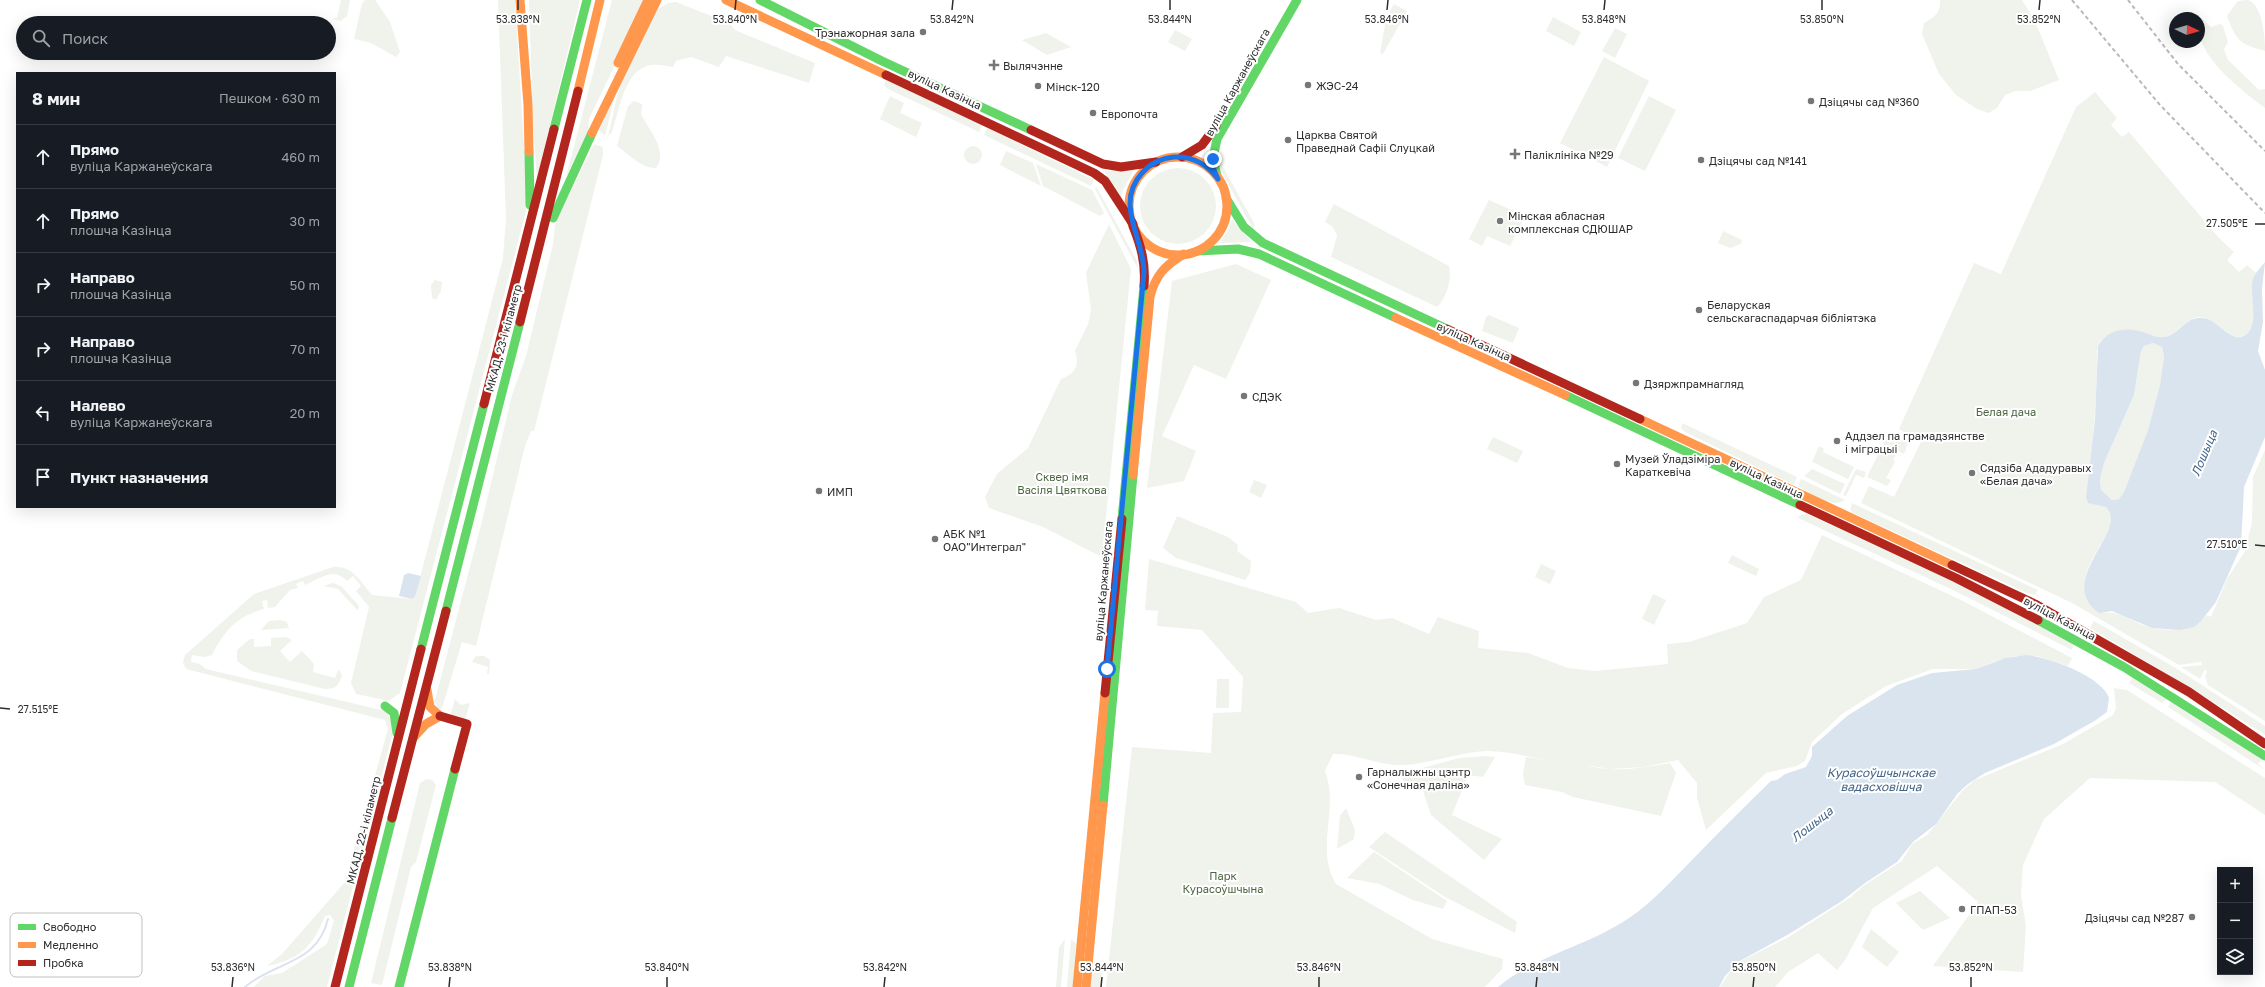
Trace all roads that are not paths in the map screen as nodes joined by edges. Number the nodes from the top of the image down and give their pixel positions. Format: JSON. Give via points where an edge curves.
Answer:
{"nodes":[{"id":1,"x":520,"y":0,"type":"edge"},
{"id":2,"x":587,"y":0,"type":"edge"},
{"id":3,"x":600,"y":0,"type":"edge"},
{"id":4,"x":648,"y":0,"type":"edge"},
{"id":5,"x":657,"y":0,"type":"edge"},
{"id":6,"x":726,"y":0,"type":"edge"},
{"id":7,"x":760,"y":0,"type":"edge"},
{"id":8,"x":1289,"y":0,"type":"edge"},
{"id":9,"x":1297,"y":0,"type":"edge"},
{"id":10,"x":592,"y":133,"type":"junction"},
{"id":11,"x":1182,"y":157,"type":"junction"},
{"id":12,"x":1156,"y":162,"type":"junction"},
{"id":13,"x":1218,"y":179,"type":"junction"},
{"id":14,"x":1226,"y":198,"type":"junction"},
{"id":15,"x":1133,"y":225,"type":"junction"},
{"id":16,"x":527,"y":238,"type":"junction"},
{"id":17,"x":1197,"y":251,"type":"junction"},
{"id":18,"x":1184,"y":254,"type":"junction"},
{"id":19,"x":537,"y":255,"type":"junction"},
{"id":20,"x":1673,"y":434,"type":"junction"},
{"id":21,"x":1668,"y":445,"type":"junction"},
{"id":22,"x":1806,"y":496,"type":"junction"},
{"id":23,"x":1801,"y":507,"type":"junction"},
{"id":24,"x":1961,"y":568,"type":"junction"},
{"id":25,"x":1956,"y":578,"type":"junction"},
{"id":26,"x":414,"y":682,"type":"junction"},
{"id":27,"x":426,"y":684,"type":"junction"},
{"id":28,"x":2189,"y":692,"type":"junction"},
{"id":29,"x":2182,"y":702,"type":"junction"},
{"id":30,"x":440,"y":716,"type":"junction"},
{"id":31,"x":413,"y":739,"type":"junction"},
{"id":32,"x":397,"y":744,"type":"junction"},
{"id":33,"x":2265,"y":744,"type":"edge"},
{"id":34,"x":2265,"y":756,"type":"edge"},
{"id":35,"x":336,"y":987,"type":"edge"},
{"id":36,"x":349,"y":987,"type":"edge"},
{"id":37,"x":399,"y":987,"type":"edge"},
{"id":38,"x":1077,"y":987,"type":"edge"},
{"id":39,"x":1086,"y":987,"type":"edge"}],
"edges":[{"from":1,"to":16,"type":"main road","via":[[530,172]]},
{"from":2,"to":16,"type":"main road","name":"МКАД, 23-і кіламетр"},
{"from":3,"to":19,"type":"main road","name":"МКАД, 23-і кіламетр"},
{"from":4,"to":10,"type":"main road","via":[[592,117]]},
{"from":5,"to":10,"type":"main road"},
{"from":6,"to":15,"type":"main road","name":"вуліца Казінца","via":[[1094,173],[1105,181]]},
{"from":7,"to":12,"type":"main road","name":"вуліца Казінца","via":[[1103,164],[1121,166]]},
{"from":8,"to":11,"type":"main road","name":"вуліца Каржанеўскага","via":[[1212,135],[1198,148]]},
{"from":9,"to":13,"type":"main road","name":"вуліца Каржанеўскага","via":[[1217,138],[1214,164]]},
{"from":10,"to":19,"type":"main road"},
{"from":11,"to":12,"type":"main road"},
{"from":11,"to":13,"type":"main road","via":[[1200,162]]},
{"from":12,"to":15,"type":"main road","via":[[1141,174],[1133,187],[1129,202]]},
{"from":13,"to":14,"type":"main road"},
{"from":14,"to":17,"type":"main road","via":[[1226,214],[1221,229],[1210,243]]},
{"from":14,"to":20,"type":"main road","name":"вуліца Казінца","via":[[1244,227],[1263,243]]},
{"from":15,"to":18,"type":"main road","via":[[1142,239],[1153,248],[1168,254]]},
{"from":15,"to":38,"type":"main road","name":"вуліца Каржанеўскага","via":[[1142,247],[1144,272]]},
{"from":16,"to":26,"type":"main road","name":"МКАД, 23-і кіламетр"},
{"from":17,"to":18,"type":"main road"},
{"from":17,"to":21,"type":"main road","name":"вуліца Казінца","via":[[1238,249],[1259,254]]},
{"from":18,"to":39,"type":"main road","name":"вуліца Каржанеўскага","via":[[1159,272],[1150,295]]},
{"from":19,"to":27,"type":"main road","name":"МКАД, 23-і кіламетр"},
{"from":20,"to":21,"type":"main road"},
{"from":20,"to":22,"type":"main road","name":"вуліца Казінца"},
{"from":21,"to":23,"type":"main road","name":"вуліца Казінца"},
{"from":22,"to":23,"type":"main road"},
{"from":22,"to":24,"type":"main road","name":"вуліца Казінца"},
{"from":23,"to":25,"type":"main road","name":"вуліца Казінца"},
{"from":24,"to":25,"type":"main road","via":[[1961,575]]},
{"from":24,"to":28,"type":"main road","name":"вуліца Казінца","via":[[2055,615]]},
{"from":25,"to":29,"type":"main road","name":"вуліца Казінца","via":[[2081,642]]},
{"from":26,"to":32,"type":"main road","name":"МКАД, 22-і кіламетр"},
{"from":26,"to":32,"type":"main road","via":[[397,701],[385,706],[396,718]]},
{"from":27,"to":30,"type":"main road","via":[[430,707]]},
{"from":27,"to":31,"type":"main road"},
{"from":28,"to":29,"type":"main road","via":[[2182,696]]},
{"from":28,"to":33,"type":"main road","name":"вуліца Казінца"},
{"from":29,"to":34,"type":"main road","name":"вуліца Казінца"},
{"from":30,"to":31,"type":"main road","via":[[426,724]]},
{"from":30,"to":37,"type":"main road","via":[[468,724]]},
{"from":31,"to":36,"type":"main road"},
{"from":32,"to":35,"type":"main road","name":"МКАД, 22-і кіламетр"}]}
